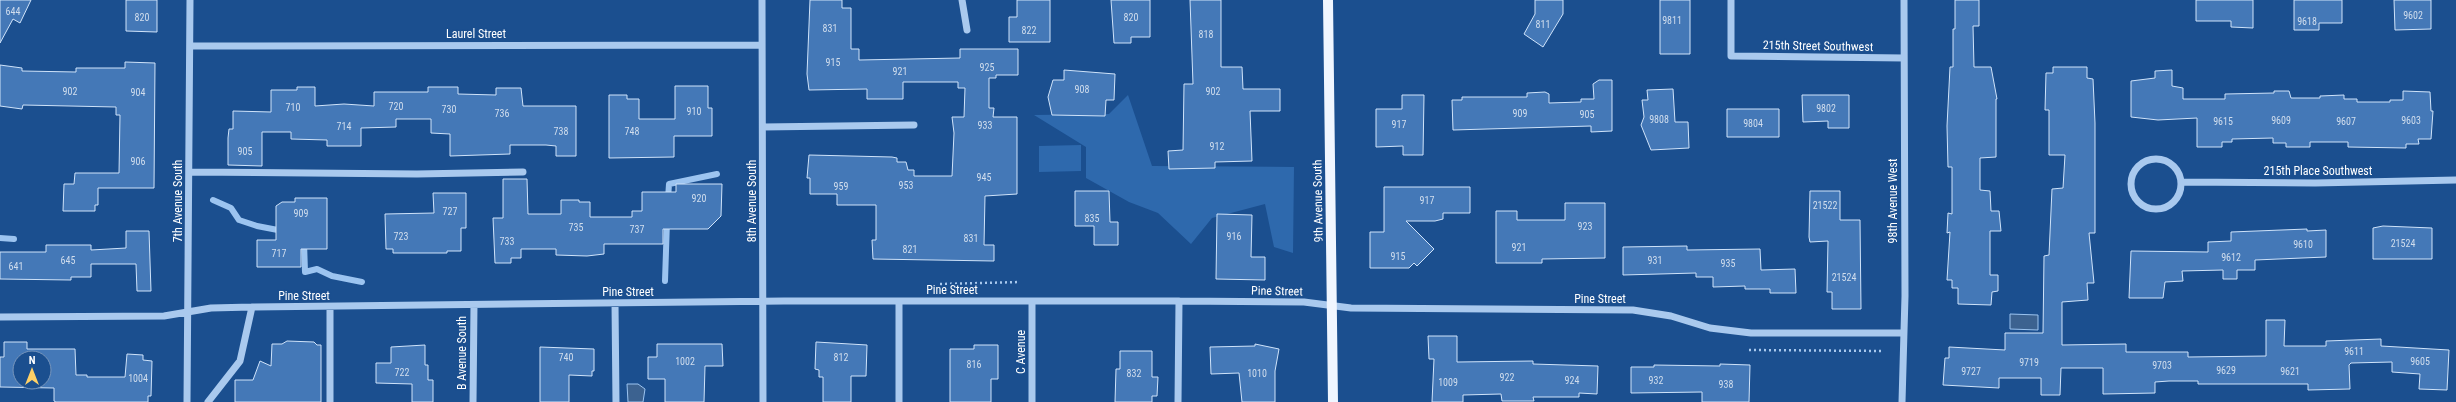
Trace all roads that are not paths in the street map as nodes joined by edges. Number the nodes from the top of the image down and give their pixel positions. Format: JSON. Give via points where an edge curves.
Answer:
{"nodes":[{"id":1,"x":190,"y":0,"type":"edge"},
{"id":2,"x":762,"y":0,"type":"edge"},
{"id":3,"x":962,"y":0,"type":"edge"},
{"id":4,"x":1328,"y":0,"type":"edge"},
{"id":5,"x":1731,"y":0,"type":"edge"},
{"id":6,"x":1904,"y":0,"type":"edge"},
{"id":7,"x":967,"y":30,"type":"dead end"},
{"id":8,"x":762,"y":45,"type":"junction"},
{"id":9,"x":190,"y":46,"type":"junction"},
{"id":10,"x":1904,"y":58,"type":"junction"},
{"id":11,"x":914,"y":125,"type":"dead end"},
{"id":12,"x":762,"y":127,"type":"junction"},
{"id":13,"x":189,"y":172,"type":"junction"},
{"id":14,"x":523,"y":172,"type":"dead end"},
{"id":15,"x":2456,"y":180,"type":"edge"},
{"id":16,"x":2181,"y":182,"type":"junction"},
{"id":17,"x":899,"y":301,"type":"junction"},
{"id":18,"x":1032,"y":301,"type":"junction"},
{"id":19,"x":1179,"y":301,"type":"junction"},
{"id":20,"x":763,"y":302,"type":"junction"},
{"id":21,"x":616,"y":303,"type":"junction"},
{"id":22,"x":474,"y":305,"type":"junction"},
{"id":23,"x":1333,"y":306,"type":"junction"},
{"id":24,"x":252,"y":307,"type":"junction"},
{"id":25,"x":330,"y":307,"type":"junction"},
{"id":26,"x":188,"y":311,"type":"junction"},
{"id":27,"x":0,"y":316,"type":"edge"},
{"id":28,"x":1903,"y":333,"type":"junction"},
{"id":29,"x":187,"y":402,"type":"edge"},
{"id":30,"x":208,"y":402,"type":"edge"},
{"id":31,"x":330,"y":402,"type":"edge"},
{"id":32,"x":473,"y":402,"type":"edge"},
{"id":33,"x":616,"y":402,"type":"edge"},
{"id":34,"x":763,"y":402,"type":"edge"},
{"id":35,"x":899,"y":402,"type":"edge"},
{"id":36,"x":1032,"y":402,"type":"edge"},
{"id":37,"x":1178,"y":402,"type":"edge"},
{"id":38,"x":1333,"y":402,"type":"edge"},
{"id":39,"x":1902,"y":402,"type":"edge"}],
"edges":[{"from":1,"to":9,"type":"street","name":"7th Avenue South"},
{"from":2,"to":8,"type":"street","name":"8th Avenue South"},
{"from":3,"to":7,"type":"street"},
{"from":4,"to":23,"type":"main road","name":"9th Avenue South"},
{"from":5,"to":10,"type":"street","name":"215th Street Southwest","via":[[1731,56]]},
{"from":6,"to":10,"type":"street","name":"98th Avenue West"},
{"from":8,"to":9,"type":"street","name":"Laurel Street"},
{"from":8,"to":12,"type":"street","name":"8th Avenue South"},
{"from":9,"to":13,"type":"street","name":"7th Avenue South"},
{"from":10,"to":28,"type":"street","name":"98th Avenue West"},
{"from":11,"to":12,"type":"street"},
{"from":12,"to":20,"type":"street","name":"8th Avenue South"},
{"from":13,"to":14,"type":"street"},
{"from":13,"to":26,"type":"street","name":"7th Avenue South"},
{"from":15,"to":16,"type":"street","name":"215th Place Southwest"},
{"from":16,"to":16,"type":"street","via":[[2173,166],[2158,159],[2145,162],[2135,169],[2130,186],[2142,206],[2158,209],[2172,203],[2178,197]]},
{"from":17,"to":18,"type":"street","name":"Pine Street"},
{"from":17,"to":20,"type":"street","name":"Pine Street"},
{"from":17,"to":35,"type":"street"},
{"from":18,"to":19,"type":"street","name":"Pine Street"},
{"from":18,"to":36,"type":"street","name":"C Avenue"},
{"from":19,"to":23,"type":"street","name":"Pine Street","via":[[1304,302]]},
{"from":19,"to":37,"type":"street"},
{"from":20,"to":21,"type":"street","name":"Pine Street"},
{"from":20,"to":34,"type":"street","name":"8th Avenue South"},
{"from":21,"to":22,"type":"street","name":"Pine Street"},
{"from":21,"to":33,"type":"street"},
{"from":22,"to":25,"type":"street","name":"Pine Street"},
{"from":22,"to":32,"type":"street","name":"B Avenue South"},
{"from":23,"to":28,"type":"street","name":"Pine Street","via":[[1633,310],[1671,316],[1710,328],[1750,333]]},
{"from":23,"to":38,"type":"main road","name":"9th Avenue South"},
{"from":24,"to":25,"type":"street","name":"Pine Street"},
{"from":24,"to":26,"type":"street","name":"Pine Street"},
{"from":24,"to":30,"type":"street","via":[[240,361]]},
{"from":25,"to":31,"type":"street"},
{"from":26,"to":27,"type":"street","name":"Pine Street","via":[[164,316]]},
{"from":26,"to":29,"type":"street","name":"7th Avenue South"},
{"from":28,"to":39,"type":"street","name":"98th Avenue West"}]}
